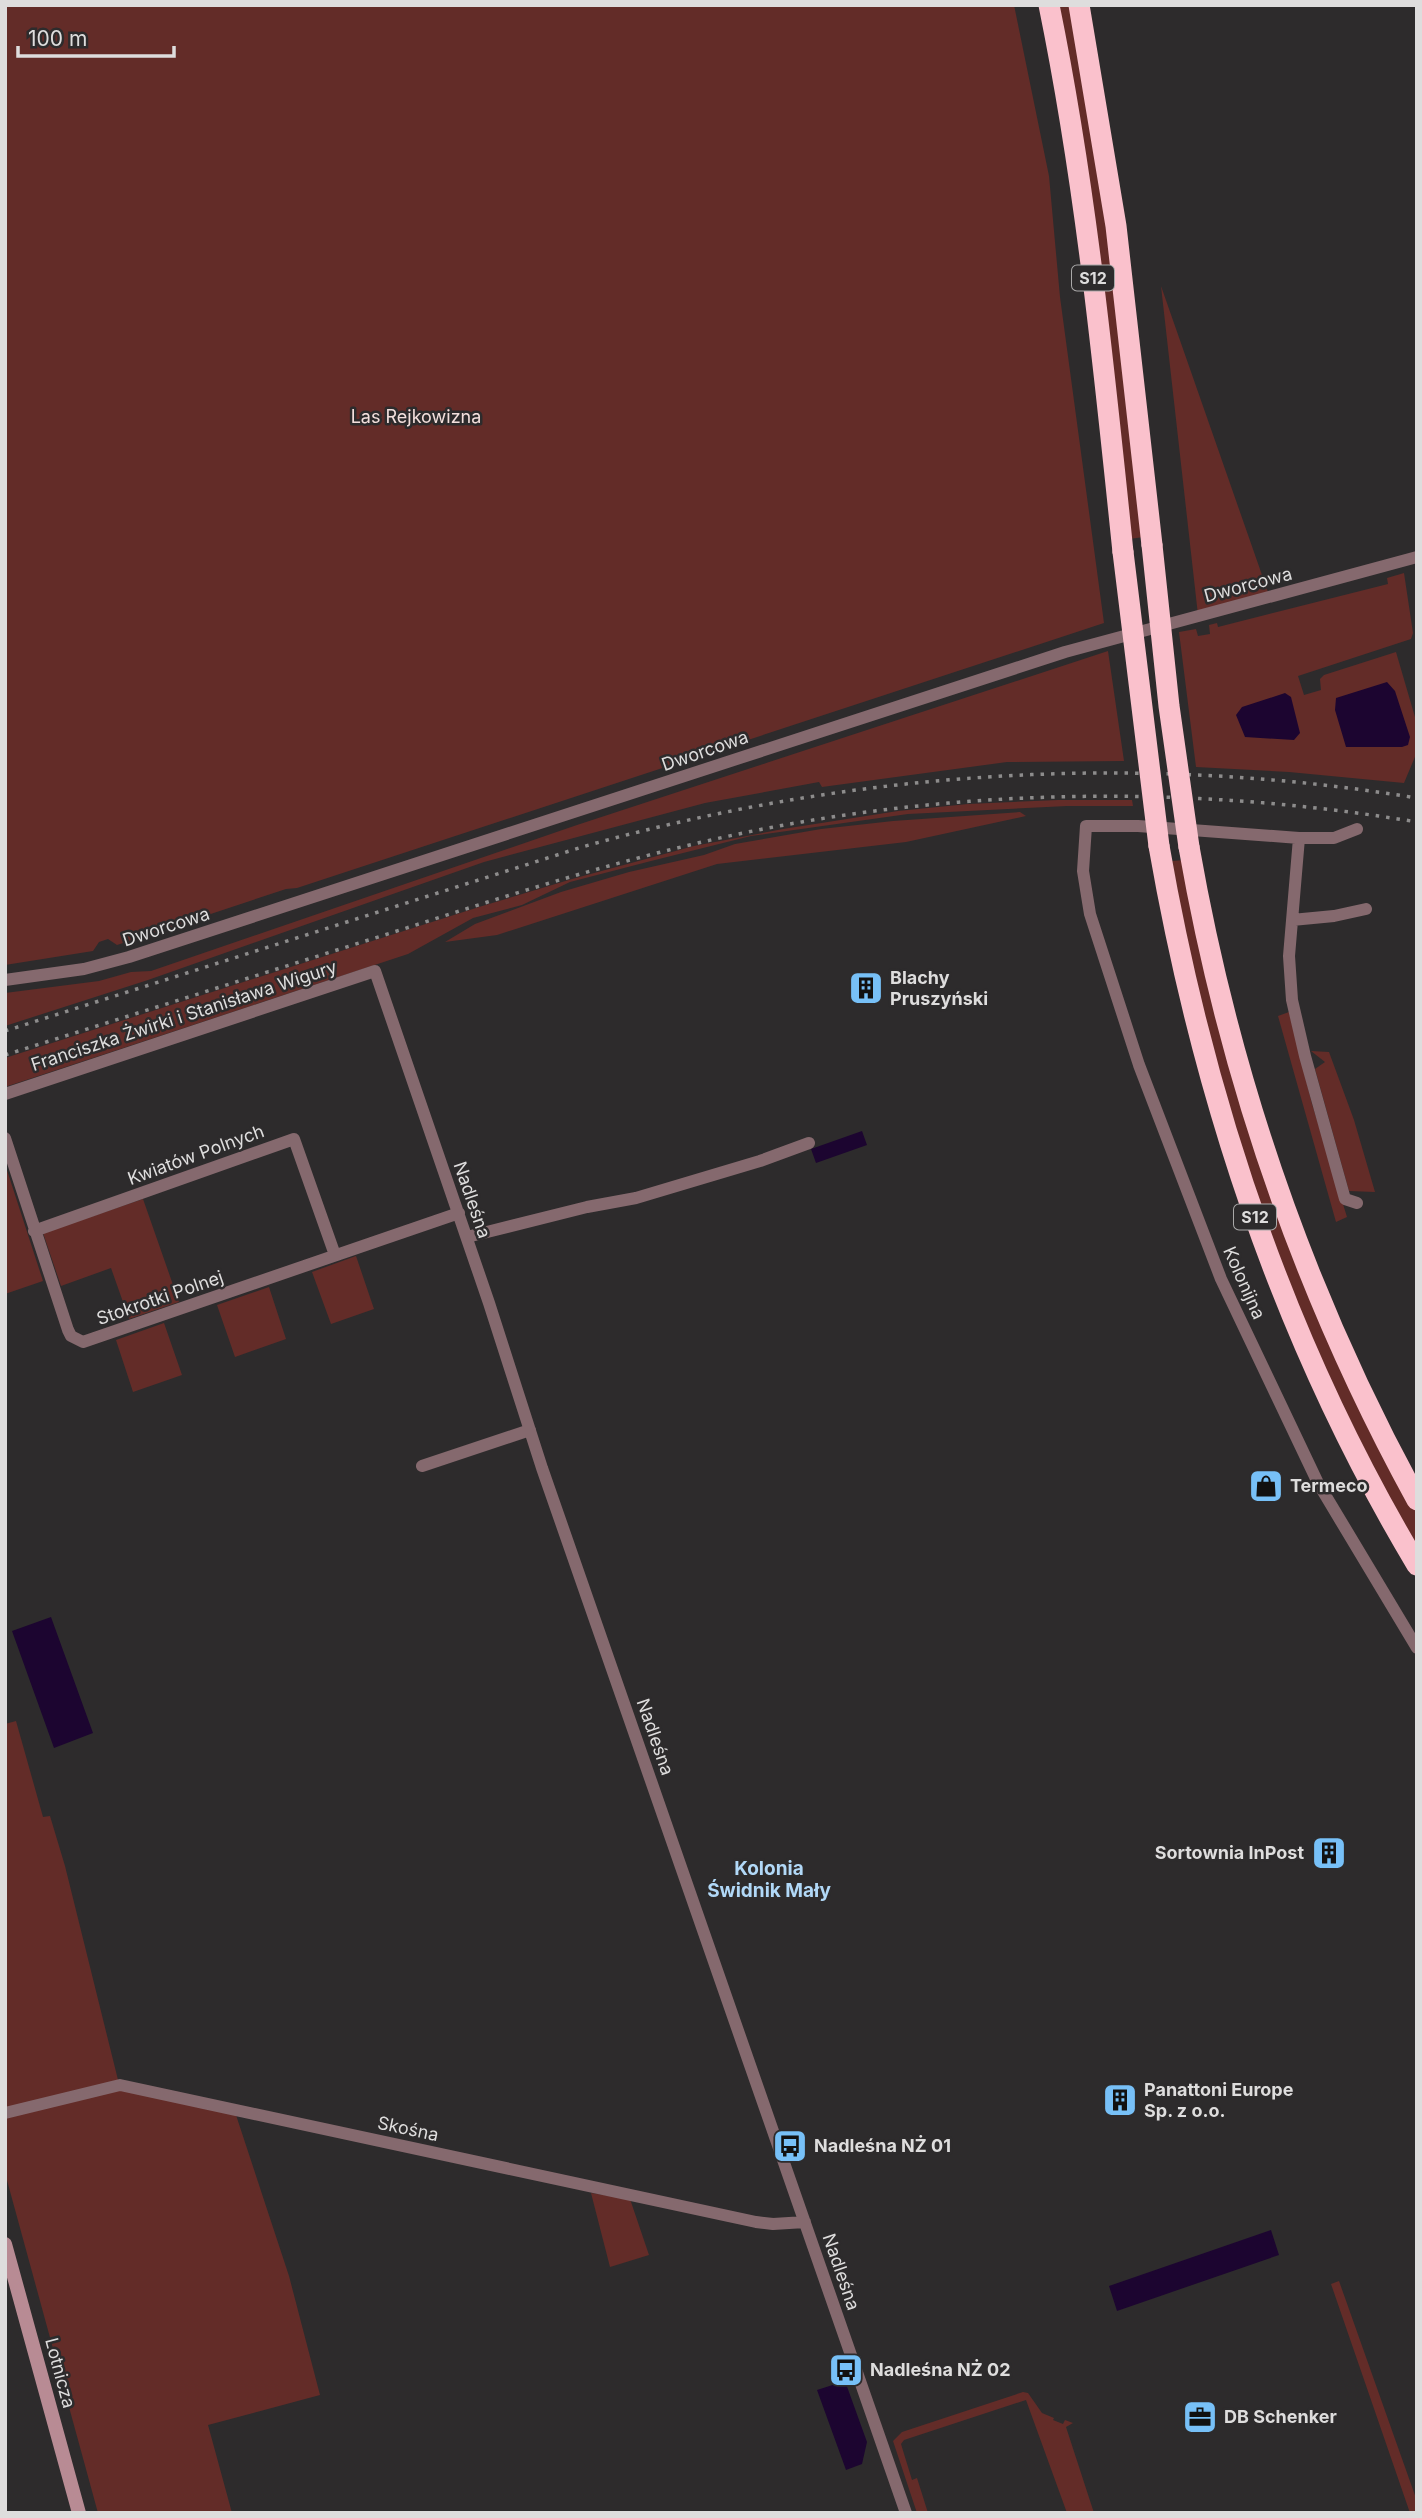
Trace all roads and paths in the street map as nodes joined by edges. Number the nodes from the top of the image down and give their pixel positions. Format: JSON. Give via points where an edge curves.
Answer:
{"nodes":[{"id":1,"x":1049,"y":5,"type":"edge"},
{"id":2,"x":1079,"y":5,"type":"edge"},
{"id":3,"x":1417,"y":557,"type":"edge"},
{"id":4,"x":1357,"y":829,"type":"dead end"},
{"id":5,"x":1299,"y":838,"type":"junction"},
{"id":6,"x":1366,"y":909,"type":"dead end"},
{"id":7,"x":1292,"y":920,"type":"junction"},
{"id":8,"x":375,"y":971,"type":"joint"},
{"id":9,"x":5,"y":979,"type":"edge"},
{"id":10,"x":5,"y":1094,"type":"edge"},
{"id":11,"x":5,"y":1139,"type":"edge"},
{"id":12,"x":809,"y":1143,"type":"dead end"},
{"id":13,"x":1357,"y":1203,"type":"dead end"},
{"id":14,"x":459,"y":1213,"type":"junction"},
{"id":15,"x":34,"y":1231,"type":"junction"},
{"id":16,"x":467,"y":1237,"type":"junction"},
{"id":17,"x":335,"y":1255,"type":"junction"},
{"id":18,"x":530,"y":1430,"type":"junction"},
{"id":19,"x":422,"y":1466,"type":"dead end"},
{"id":20,"x":1417,"y":1500,"type":"edge"},
{"id":21,"x":1417,"y":1565,"type":"edge"},
{"id":22,"x":1417,"y":1648,"type":"edge"},
{"id":23,"x":5,"y":2113,"type":"edge"},
{"id":24,"x":805,"y":2222,"type":"junction"},
{"id":25,"x":5,"y":2244,"type":"edge"},
{"id":26,"x":79,"y":2513,"type":"edge"},
{"id":27,"x":906,"y":2513,"type":"edge"}],
"edges":[{"from":1,"to":21,"type":"highway","number":"S12","bridge":true,"via":[[1093,278],[1158,846],[1177,942],[1205,1060],[1259,1230],[1329,1397]]},
{"from":2,"to":20,"type":"highway","number":"S12","bridge":true,"via":[[1119,250],[1169,706],[1207,942],[1275,1180],[1309,1273]]},
{"from":3,"to":9,"type":"street","name":"Dworcowa","via":[[1065,652],[129,957],[84,969]]},
{"from":4,"to":5,"type":"street","via":[[1335,838]]},
{"from":5,"to":7,"type":"street"},
{"from":5,"to":22,"type":"street","name":"Kolonijna","via":[[1086,826],[1083,870],[1090,914],[1139,1065],[1221,1279],[1318,1483]]},
{"from":6,"to":7,"type":"street"},
{"from":7,"to":13,"type":"street","via":[[1290,977],[1298,1028],[1345,1199]]},
{"from":8,"to":10,"type":"street","name":"Franciszka Żwirki i Stanisława Wigury"},
{"from":8,"to":14,"type":"street","name":"Nadleśna"},
{"from":11,"to":15,"type":"street","name":"Stokrotki Polnej"},
{"from":12,"to":16,"type":"street","via":[[636,1198]]},
{"from":14,"to":16,"type":"street","name":"Nadleśna"},
{"from":14,"to":17,"type":"street","name":"Stokrotki Polnej"},
{"from":15,"to":17,"type":"street","name":"Stokrotki Polnej","via":[[68,1330],[83,1342]]},
{"from":15,"to":17,"type":"street","name":"Kwiatów Polnych","via":[[294,1139]]},
{"from":16,"to":18,"type":"street","name":"Nadleśna"},
{"from":18,"to":19,"type":"street"},
{"from":18,"to":24,"type":"street","name":"Nadleśna"},
{"from":23,"to":24,"type":"street","name":"Skośna","via":[[120,2085],[756,2222]]},
{"from":24,"to":27,"type":"street","name":"Nadleśna"},
{"from":25,"to":26,"type":"main road","name":"Lotnicza"}]}
